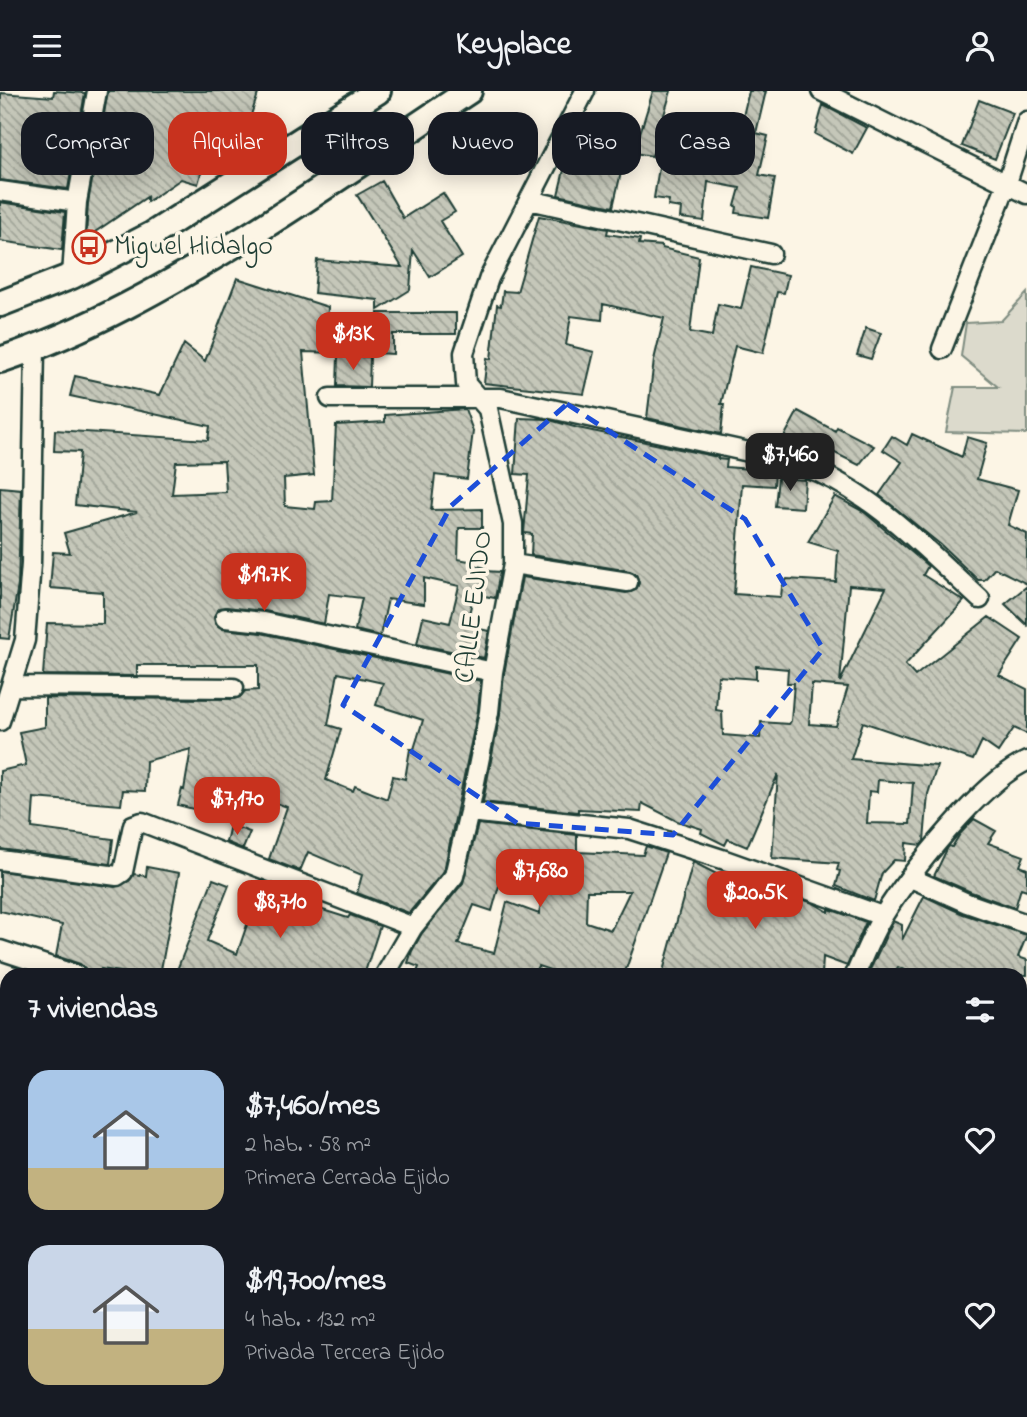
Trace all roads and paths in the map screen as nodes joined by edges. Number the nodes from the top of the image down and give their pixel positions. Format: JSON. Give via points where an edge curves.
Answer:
{"nodes":[{"id":1,"x":97,"y":91,"type":"edge"},
{"id":2,"x":378,"y":91,"type":"edge"},
{"id":3,"x":469,"y":91,"type":"edge"},
{"id":4,"x":585,"y":91,"type":"edge"},
{"id":5,"x":821,"y":91,"type":"edge"},
{"id":6,"x":1027,"y":121,"type":"edge"},
{"id":7,"x":1006,"y":183,"type":"junction"},
{"id":8,"x":0,"y":191,"type":"edge"},
{"id":9,"x":1027,"y":194,"type":"edge"},
{"id":10,"x":529,"y":200,"type":"junction"},
{"id":11,"x":77,"y":202,"type":"junction"},
{"id":12,"x":771,"y":254,"type":"dead end"},
{"id":13,"x":72,"y":276,"type":"junction"},
{"id":14,"x":0,"y":304,"type":"edge"},
{"id":15,"x":35,"y":349,"type":"junction"},
{"id":16,"x":942,"y":349,"type":"dead end"},
{"id":17,"x":0,"y":360,"type":"edge"},
{"id":18,"x":330,"y":398,"type":"dead end"},
{"id":19,"x":480,"y":399,"type":"junction"},
{"id":20,"x":513,"y":564,"type":"junction"},
{"id":21,"x":628,"y":582,"type":"dead end"},
{"id":22,"x":980,"y":599,"type":"dead end"},
{"id":23,"x":225,"y":618,"type":"dead end"},
{"id":24,"x":493,"y":672,"type":"junction"},
{"id":25,"x":11,"y":685,"type":"junction"},
{"id":26,"x":234,"y":688,"type":"dead end"},
{"id":27,"x":0,"y":721,"type":"edge"},
{"id":28,"x":1027,"y":761,"type":"edge"},
{"id":29,"x":469,"y":812,"type":"junction"},
{"id":30,"x":0,"y":860,"type":"edge"},
{"id":31,"x":911,"y":878,"type":"junction"},
{"id":32,"x":883,"y":916,"type":"junction"},
{"id":33,"x":1027,"y":924,"type":"edge"},
{"id":34,"x":413,"y":927,"type":"junction"},
{"id":35,"x":0,"y":950,"type":"edge"},
{"id":36,"x":55,"y":968,"type":"edge"},
{"id":37,"x":389,"y":968,"type":"edge"},
{"id":38,"x":858,"y":968,"type":"edge"}],
"edges":[{"from":1,"to":11,"type":"street"},
{"from":2,"to":13,"type":"main road","via":[[153,234]]},
{"from":3,"to":15,"type":"main road","via":[[176,281]]},
{"from":4,"to":10,"type":"street","name":"CALLE EJIDO"},
{"from":5,"to":7,"type":"street"},
{"from":6,"to":7,"type":"street"},
{"from":7,"to":9,"type":"street"},
{"from":7,"to":16,"type":"street"},
{"from":8,"to":11,"type":"street"},
{"from":10,"to":12,"type":"street"},
{"from":10,"to":19,"type":"street","name":"CALLE EJIDO","via":[[489,278],[464,352],[466,384]]},
{"from":11,"to":13,"type":"street"},
{"from":13,"to":14,"type":"main road"},
{"from":15,"to":17,"type":"main road"},
{"from":15,"to":25,"type":"street","via":[[32,564],[24,641]]},
{"from":18,"to":19,"type":"street"},
{"from":19,"to":20,"type":"street","name":"CALLE EJIDO","via":[[488,409],[513,524]]},
{"from":19,"to":22,"type":"street","via":[[500,398],[604,419],[786,460],[823,474],[909,534]]},
{"from":20,"to":21,"type":"street"},
{"from":20,"to":24,"type":"street","name":"CALLE EJIDO"},
{"from":23,"to":24,"type":"street"},
{"from":24,"to":29,"type":"street","name":"CALLE EJIDO"},
{"from":25,"to":26,"type":"street"},
{"from":25,"to":27,"type":"street"},
{"from":28,"to":31,"type":"street","via":[[959,817]]},
{"from":29,"to":32,"type":"street","via":[[629,829]]},
{"from":29,"to":34,"type":"street","name":"CALLE EJIDO","via":[[454,876]]},
{"from":30,"to":34,"type":"street","via":[[117,876],[123,872],[133,825],[142,821]]},
{"from":31,"to":32,"type":"street"},
{"from":31,"to":33,"type":"street"},
{"from":32,"to":38,"type":"street"},
{"from":34,"to":37,"type":"street","name":"CALLE EJIDO"},
{"from":35,"to":36,"type":"street"}]}
